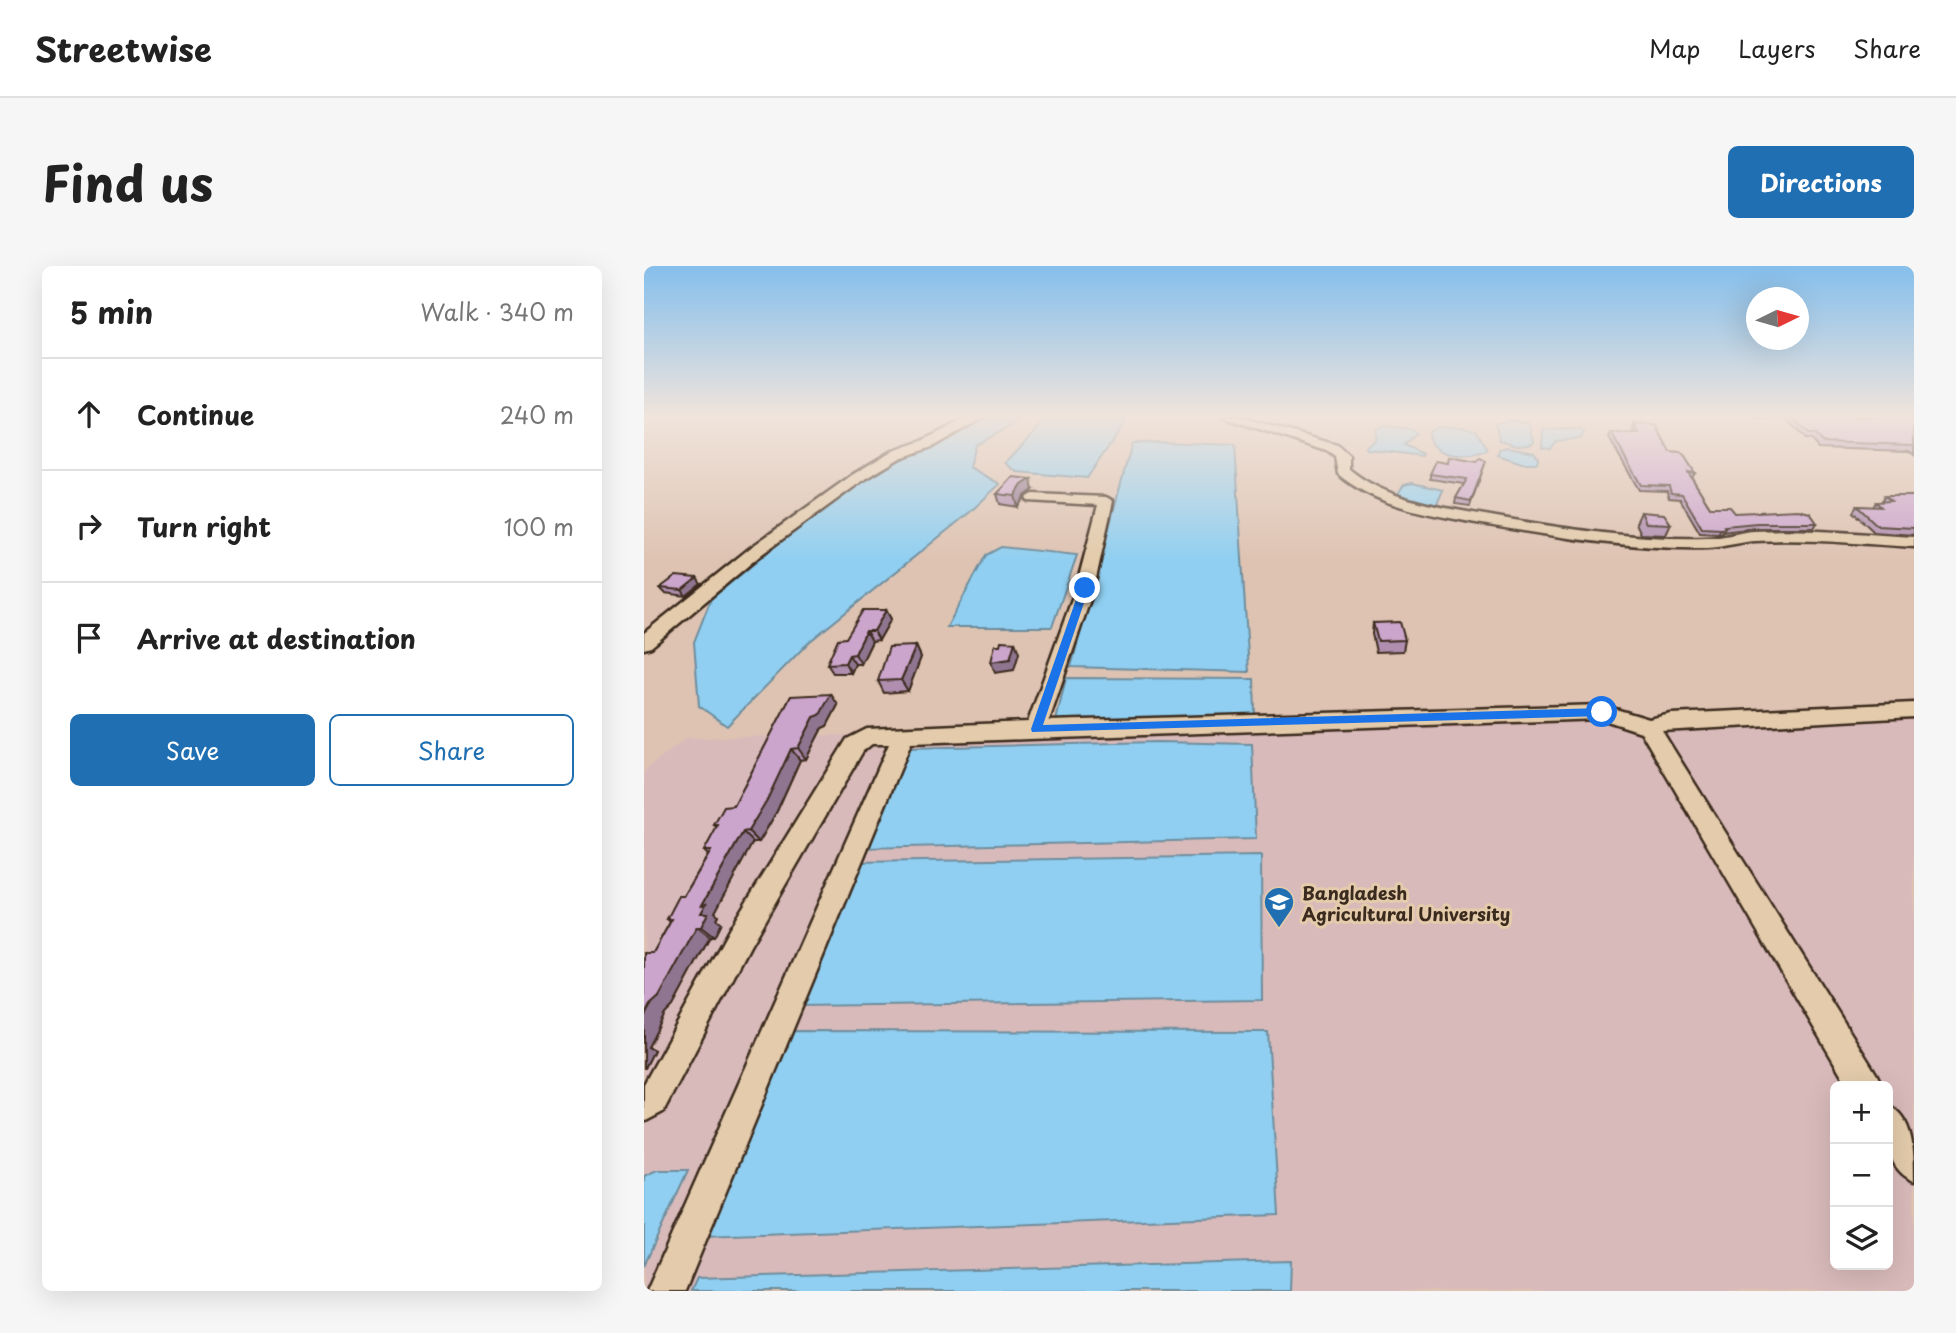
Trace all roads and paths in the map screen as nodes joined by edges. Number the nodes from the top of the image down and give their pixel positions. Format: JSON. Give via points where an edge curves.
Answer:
{"nodes":[{"id":1,"x":879,"y":465,"type":"edge"},
{"id":2,"x":1342,"y":465,"type":"edge"},
{"id":3,"x":1033,"y":498,"type":"dead end"},
{"id":4,"x":1914,"y":542,"type":"edge"},
{"id":5,"x":644,"y":643,"type":"edge"},
{"id":6,"x":1914,"y":710,"type":"edge"},
{"id":7,"x":1649,"y":727,"type":"junction"},
{"id":8,"x":1036,"y":729,"type":"junction"},
{"id":9,"x":903,"y":736,"type":"junction"},
{"id":10,"x":1864,"y":1081,"type":"edge"},
{"id":11,"x":644,"y":1106,"type":"edge"},
{"id":12,"x":1893,"y":1129,"type":"edge"},
{"id":13,"x":1914,"y":1164,"type":"edge"},
{"id":14,"x":666,"y":1291,"type":"edge"}],
"edges":[{"from":1,"to":5,"type":"street","via":[[756,551]]},
{"from":2,"to":4,"type":"street","via":[[1350,479],[1381,497],[1474,518],[1655,541],[1708,543],[1752,536],[1802,536]]},
{"from":3,"to":8,"type":"street","via":[[1106,501],[1085,588]]},
{"from":6,"to":7,"type":"street","via":[[1671,721]]},
{"from":7,"to":8,"type":"street","via":[[1602,712]]},
{"from":7,"to":10,"type":"street"},
{"from":8,"to":9,"type":"street"},
{"from":9,"to":11,"type":"street","via":[[867,737],[855,746],[740,937],[652,1101]]},
{"from":9,"to":14,"type":"street"},
{"from":12,"to":13,"type":"street"}]}
